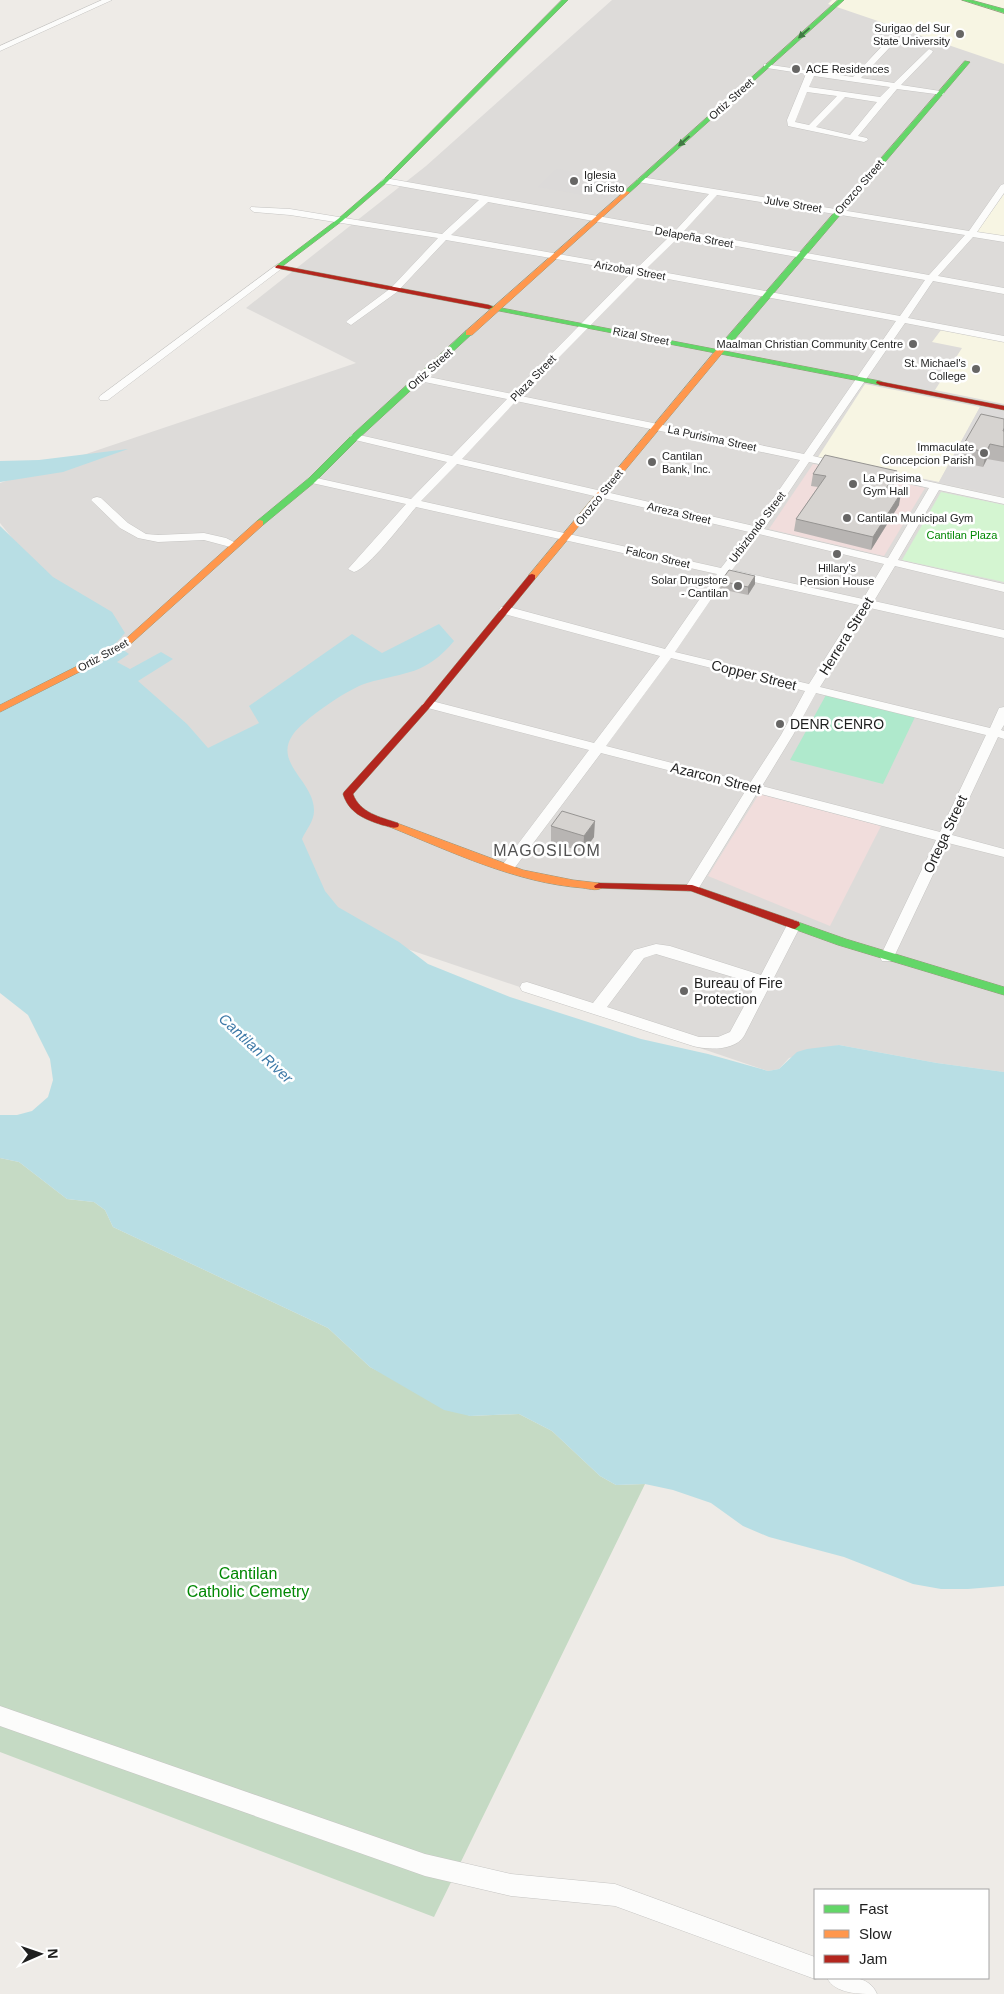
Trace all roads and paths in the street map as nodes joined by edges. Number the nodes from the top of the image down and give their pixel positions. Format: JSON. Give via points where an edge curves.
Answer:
{"nodes":[{"id":1,"x":108,"y":0,"type":"edge"},
{"id":2,"x":565,"y":0,"type":"edge"},
{"id":3,"x":841,"y":0,"type":"edge"},
{"id":4,"x":965,"y":0,"type":"edge"},
{"id":5,"x":1004,"y":11,"type":"edge"},
{"id":6,"x":888,"y":45,"type":"dead end"},
{"id":7,"x":0,"y":49,"type":"edge"},
{"id":8,"x":930,"y":51,"type":"dead end"},
{"id":9,"x":967,"y":62,"type":"dead end"},
{"id":10,"x":767,"y":66,"type":"junction"},
{"id":11,"x":811,"y":73,"type":"junction"},
{"id":12,"x":855,"y":80,"type":"junction"},
{"id":13,"x":895,"y":86,"type":"junction"},
{"id":14,"x":805,"y":89,"type":"junction"},
{"id":15,"x":843,"y":94,"type":"junction"},
{"id":16,"x":940,"y":94,"type":"junction"},
{"id":17,"x":882,"y":100,"type":"junction"},
{"id":18,"x":810,"y":128,"type":"junction"},
{"id":19,"x":852,"y":138,"type":"junction"},
{"id":20,"x":864,"y":140,"type":"dead end"},
{"id":21,"x":641,"y":180,"type":"junction"},
{"id":22,"x":385,"y":181,"type":"junction"},
{"id":23,"x":1004,"y":187,"type":"edge"},
{"id":24,"x":716,"y":192,"type":"junction"},
{"id":25,"x":486,"y":199,"type":"junction"},
{"id":26,"x":254,"y":209,"type":"dead end"},
{"id":27,"x":838,"y":212,"type":"junction"},
{"id":28,"x":597,"y":219,"type":"junction"},
{"id":29,"x":340,"y":220,"type":"junction"},
{"id":30,"x":677,"y":234,"type":"junction"},
{"id":31,"x":971,"y":234,"type":"junction"},
{"id":32,"x":444,"y":237,"type":"junction"},
{"id":33,"x":1004,"y":239,"type":"edge"},
{"id":34,"x":553,"y":256,"type":"junction"},
{"id":35,"x":800,"y":256,"type":"junction"},
{"id":36,"x":278,"y":267,"type":"junction"},
{"id":37,"x":637,"y":271,"type":"junction"},
{"id":38,"x":931,"y":278,"type":"junction"},
{"id":39,"x":394,"y":290,"type":"junction"},
{"id":40,"x":1004,"y":291,"type":"edge"},
{"id":41,"x":769,"y":294,"type":"junction"},
{"id":42,"x":496,"y":308,"type":"junction"},
{"id":43,"x":904,"y":320,"type":"junction"},
{"id":44,"x":351,"y":322,"type":"dead end"},
{"id":45,"x":584,"y":325,"type":"junction"},
{"id":46,"x":1004,"y":339,"type":"edge"},
{"id":47,"x":721,"y":352,"type":"junction"},
{"id":48,"x":419,"y":378,"type":"junction"},
{"id":49,"x":860,"y":380,"type":"junction"},
{"id":50,"x":104,"y":398,"type":"dead end"},
{"id":51,"x":514,"y":398,"type":"junction"},
{"id":52,"x":1004,"y":408,"type":"edge"},
{"id":53,"x":656,"y":426,"type":"junction"},
{"id":54,"x":355,"y":437,"type":"junction"},
{"id":55,"x":807,"y":459,"type":"junction"},
{"id":56,"x":453,"y":461,"type":"junction"},
{"id":57,"x":312,"y":480,"type":"junction"},
{"id":58,"x":936,"y":486,"type":"junction"},
{"id":59,"x":600,"y":494,"type":"junction"},
{"id":60,"x":97,"y":500,"type":"dead end"},
{"id":61,"x":1004,"y":501,"type":"edge"},
{"id":62,"x":414,"y":502,"type":"junction"},
{"id":63,"x":757,"y":530,"type":"junction"},
{"id":64,"x":568,"y":536,"type":"junction"},
{"id":65,"x":234,"y":545,"type":"junction"},
{"id":66,"x":890,"y":563,"type":"junction"},
{"id":67,"x":354,"y":569,"type":"dead end"},
{"id":68,"x":723,"y":573,"type":"junction"},
{"id":69,"x":1004,"y":588,"type":"edge"},
{"id":70,"x":867,"y":603,"type":"junction"},
{"id":71,"x":505,"y":610,"type":"junction"},
{"id":72,"x":1004,"y":634,"type":"edge"},
{"id":73,"x":668,"y":654,"type":"junction"},
{"id":74,"x":812,"y":689,"type":"junction"},
{"id":75,"x":428,"y":704,"type":"junction"},
{"id":76,"x":0,"y":710,"type":"edge"},
{"id":77,"x":1004,"y":711,"type":"edge"},
{"id":78,"x":999,"y":734,"type":"edge"},
{"id":79,"x":597,"y":749,"type":"junction"},
{"id":80,"x":754,"y":788,"type":"junction"},
{"id":81,"x":944,"y":837,"type":"junction"},
{"id":82,"x":1004,"y":853,"type":"edge"},
{"id":83,"x":508,"y":867,"type":"junction"},
{"id":84,"x":692,"y":888,"type":"junction"},
{"id":85,"x":794,"y":925,"type":"junction"},
{"id":86,"x":887,"y":957,"type":"junction"},
{"id":87,"x":764,"y":981,"type":"junction"},
{"id":88,"x":527,"y":987,"type":"dead end"},
{"id":89,"x":1004,"y":991,"type":"edge"},
{"id":90,"x":597,"y":1010,"type":"junction"},
{"id":91,"x":0,"y":1716,"type":"edge"},
{"id":92,"x":814,"y":1968,"type":"edge"},
{"id":93,"x":840,"y":1979,"type":"edge"},
{"id":94,"x":866,"y":1994,"type":"edge"}],
"edges":[{"from":1,"to":7,"type":"street"},
{"from":2,"to":22,"type":"street"},
{"from":3,"to":10,"type":"street","name":"Ortiz Street","one_way":true},
{"from":4,"to":5,"type":"street"},
{"from":6,"to":12,"type":"street"},
{"from":8,"to":13,"type":"street"},
{"from":9,"to":16,"type":"street","name":"Orozco Street"},
{"from":10,"to":11,"type":"street"},
{"from":10,"to":21,"type":"street","name":"Ortiz Street","one_way":true},
{"from":11,"to":12,"type":"street"},
{"from":11,"to":14,"type":"street"},
{"from":12,"to":13,"type":"street"},
{"from":13,"to":16,"type":"street"},
{"from":13,"to":17,"type":"street"},
{"from":14,"to":15,"type":"street"},
{"from":14,"to":18,"type":"street","via":[[791,122]]},
{"from":15,"to":17,"type":"street"},
{"from":15,"to":18,"type":"street"},
{"from":16,"to":27,"type":"street","name":"Orozco Street"},
{"from":17,"to":19,"type":"street"},
{"from":18,"to":19,"type":"street"},
{"from":19,"to":20,"type":"street"},
{"from":21,"to":24,"type":"street","name":"Julve Street"},
{"from":21,"to":28,"type":"street","name":"Ortiz Street"},
{"from":22,"to":25,"type":"street","name":"Delapeña Street"},
{"from":22,"to":29,"type":"street"},
{"from":23,"to":31,"type":"street","name":"Urbiztondo Street"},
{"from":24,"to":27,"type":"street","name":"Julve Street"},
{"from":24,"to":30,"type":"street","name":"Plaza Street"},
{"from":25,"to":28,"type":"street","name":"Delapeña Street"},
{"from":25,"to":32,"type":"street"},
{"from":26,"to":29,"type":"street","name":"Arizobal Street"},
{"from":27,"to":31,"type":"street","name":"Julve Street"},
{"from":27,"to":35,"type":"street","name":"Orozco Street"},
{"from":28,"to":30,"type":"street","name":"Delapeña Street"},
{"from":28,"to":34,"type":"street","name":"Ortiz Street"},
{"from":29,"to":32,"type":"street","name":"Arizobal Street"},
{"from":29,"to":36,"type":"street"},
{"from":30,"to":35,"type":"street","name":"Delapeña Street"},
{"from":30,"to":37,"type":"street","name":"Plaza Street"},
{"from":31,"to":33,"type":"street","name":"Julve Street"},
{"from":31,"to":38,"type":"street","name":"Urbiztondo Street"},
{"from":32,"to":34,"type":"street","name":"Arizobal Street"},
{"from":32,"to":39,"type":"street"},
{"from":34,"to":37,"type":"street","name":"Arizobal Street"},
{"from":34,"to":42,"type":"street","name":"Ortiz Street"},
{"from":35,"to":38,"type":"street","name":"Delapeña Street"},
{"from":35,"to":41,"type":"street","name":"Orozco Street"},
{"from":36,"to":39,"type":"street","name":"Rizal Street"},
{"from":36,"to":50,"type":"street"},
{"from":37,"to":41,"type":"street","name":"Arizobal Street"},
{"from":37,"to":45,"type":"street","name":"Plaza Street"},
{"from":38,"to":40,"type":"street","name":"Delapeña Street"},
{"from":38,"to":43,"type":"street","name":"Urbiztondo Street"},
{"from":39,"to":42,"type":"street","name":"Rizal Street"},
{"from":39,"to":44,"type":"street"},
{"from":41,"to":43,"type":"street","name":"Arizobal Street"},
{"from":41,"to":47,"type":"street","name":"Orozco Street"},
{"from":42,"to":45,"type":"street","name":"Rizal Street"},
{"from":42,"to":48,"type":"street","name":"Ortiz Street"},
{"from":43,"to":46,"type":"street","name":"Arizobal Street"},
{"from":43,"to":49,"type":"street","name":"Urbiztondo Street"},
{"from":45,"to":47,"type":"street","name":"Rizal Street"},
{"from":45,"to":51,"type":"street","name":"Plaza Street"},
{"from":47,"to":49,"type":"street","name":"Rizal Street"},
{"from":47,"to":53,"type":"street","name":"Orozco Street"},
{"from":48,"to":51,"type":"street","name":"La Purisima Street"},
{"from":48,"to":54,"type":"street","name":"Ortiz Street"},
{"from":49,"to":52,"type":"street","name":"Rizal Street"},
{"from":49,"to":55,"type":"street","name":"Urbiztondo Street"},
{"from":51,"to":53,"type":"street","name":"La Purisima Street"},
{"from":51,"to":56,"type":"street","name":"Plaza Street"},
{"from":53,"to":55,"type":"street","name":"La Purisima Street"},
{"from":53,"to":59,"type":"street","name":"Orozco Street"},
{"from":54,"to":56,"type":"street","name":"Arreza Street"},
{"from":54,"to":57,"type":"street","name":"Ortiz Street"},
{"from":55,"to":58,"type":"street","name":"La Purisima Street"},
{"from":55,"to":63,"type":"street","name":"Urbiztondo Street"},
{"from":56,"to":59,"type":"street","name":"Arreza Street"},
{"from":56,"to":62,"type":"street","name":"Plaza Street"},
{"from":57,"to":62,"type":"street","name":"Falcon Street"},
{"from":57,"to":65,"type":"street","name":"Ortiz Street"},
{"from":58,"to":61,"type":"street","name":"La Purisima Street"},
{"from":58,"to":66,"type":"street","name":"Herrera Street"},
{"from":59,"to":63,"type":"street","name":"Arreza Street"},
{"from":59,"to":64,"type":"street","name":"Orozco Street"},
{"from":60,"to":65,"type":"street","via":[[142,536],[156,539],[213,537]]},
{"from":62,"to":64,"type":"street","name":"Falcon Street"},
{"from":62,"to":67,"type":"street","name":"Plaza Street"},
{"from":63,"to":66,"type":"street","name":"Arreza Street"},
{"from":63,"to":68,"type":"street","name":"Urbiztondo Street"},
{"from":64,"to":68,"type":"street","name":"Falcon Street"},
{"from":64,"to":71,"type":"street","name":"Orozco Street"},
{"from":65,"to":76,"type":"street","name":"Ortiz Street","via":[[122,647]]},
{"from":66,"to":69,"type":"street","name":"Arreza Street"},
{"from":66,"to":70,"type":"street","name":"Herrera Street"},
{"from":68,"to":70,"type":"street","name":"Falcon Street"},
{"from":68,"to":73,"type":"street","name":"Urbiztondo Street"},
{"from":70,"to":72,"type":"street","name":"Falcon Street"},
{"from":70,"to":74,"type":"street","name":"Herrera Street"},
{"from":71,"to":73,"type":"street","name":"Copper Street"},
{"from":71,"to":75,"type":"street","name":"Orozco Street"},
{"from":73,"to":74,"type":"street","name":"Copper Street"},
{"from":73,"to":79,"type":"street","name":"Urbiztondo Street"},
{"from":74,"to":78,"type":"street","name":"Copper Street"},
{"from":74,"to":80,"type":"street","name":"Herrera Street","via":[[788,735]]},
{"from":75,"to":79,"type":"street","name":"Azarcon Street"},
{"from":75,"to":83,"type":"street","name":"Orozco Street","via":[[348,794],[349,802],[353,809],[367,815]]},
{"from":77,"to":78,"type":"street","name":"Ortega Street"},
{"from":78,"to":81,"type":"street","name":"Ortega Street"},
{"from":79,"to":80,"type":"street","name":"Azarcon Street"},
{"from":79,"to":83,"type":"street","name":"Urbiztondo Street"},
{"from":80,"to":81,"type":"street","name":"Azarcon Street"},
{"from":80,"to":84,"type":"street","name":"Herrera Street"},
{"from":81,"to":82,"type":"street","name":"Azarcon Street"},
{"from":81,"to":86,"type":"street","name":"Ortega Street"},
{"from":83,"to":84,"type":"street","name":"Orozco Street","via":[[574,885]]},
{"from":84,"to":85,"type":"street","name":"Orozco Street"},
{"from":85,"to":86,"type":"street","name":"Orozco Street"},
{"from":85,"to":87,"type":"street"},
{"from":86,"to":89,"type":"street","name":"Orozco Street"},
{"from":87,"to":90,"type":"street","via":[[665,950],[644,951]]},
{"from":87,"to":90,"type":"street","via":[[736,1036],[726,1042],[698,1042]]},
{"from":88,"to":90,"type":"street"},
{"from":91,"to":92,"type":"street","via":[[425,1865],[511,1885],[615,1894]]},
{"from":93,"to":94,"type":"street"}]}
